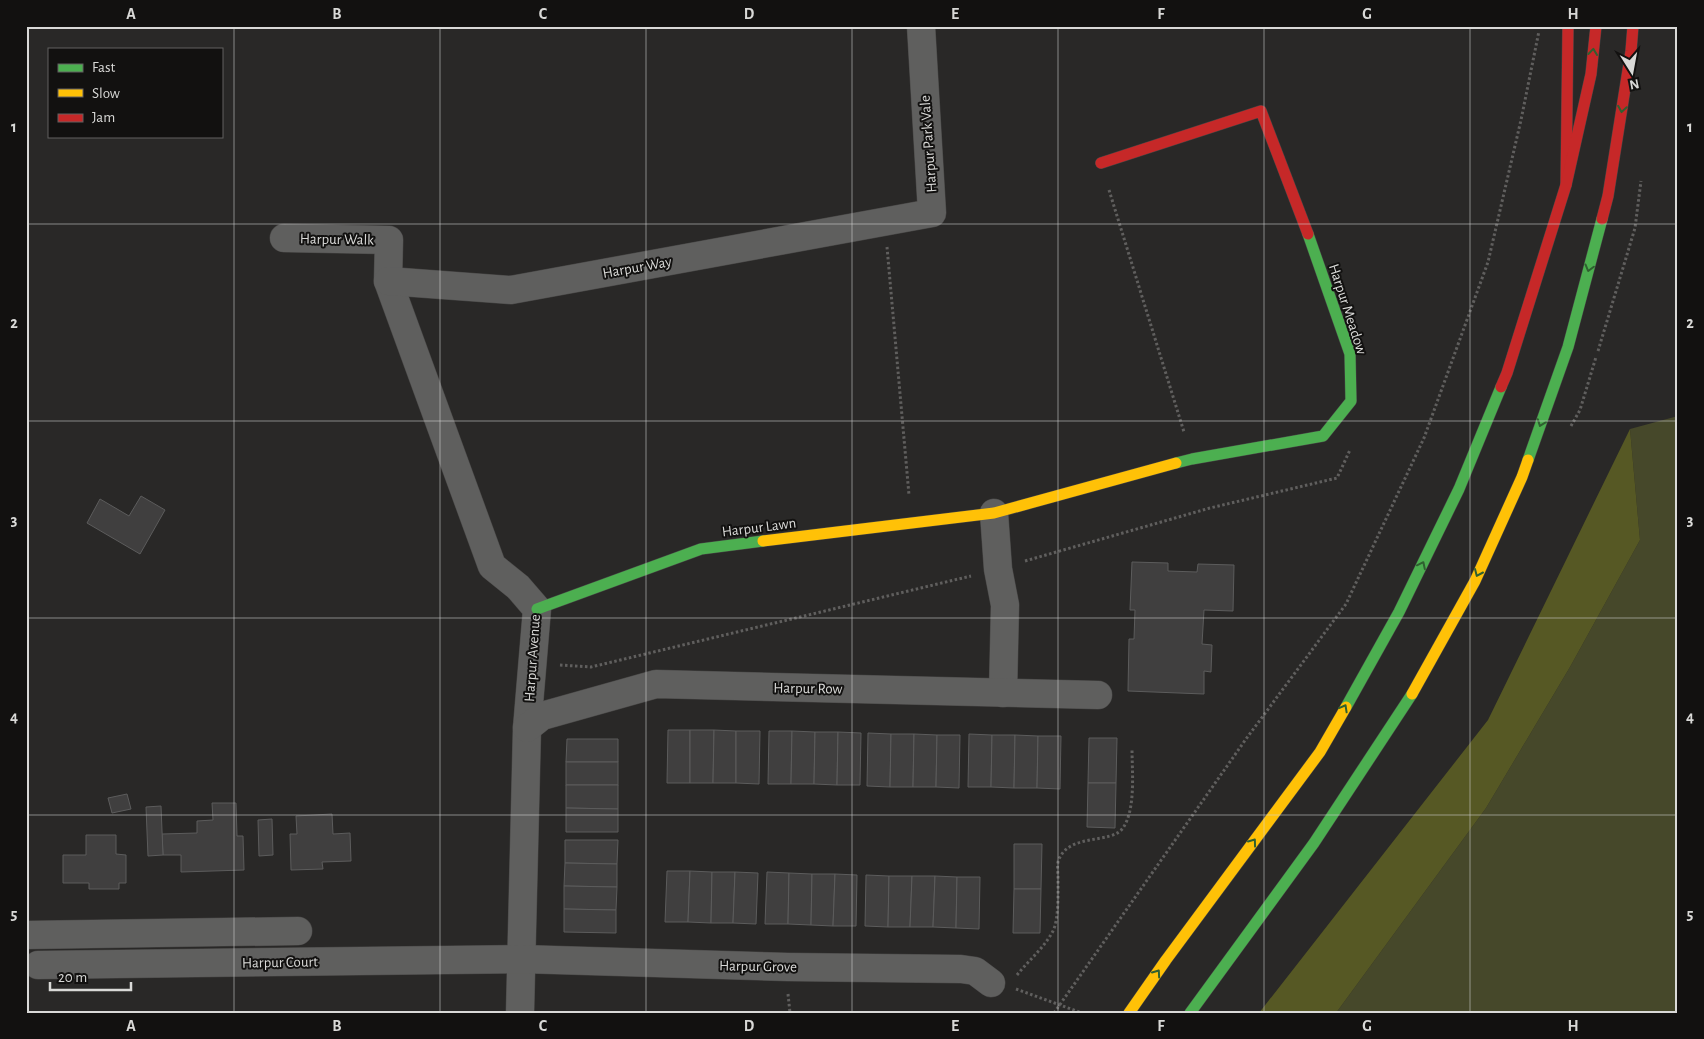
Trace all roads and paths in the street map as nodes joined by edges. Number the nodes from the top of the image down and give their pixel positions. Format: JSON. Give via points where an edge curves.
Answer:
{"nodes":[{"id":1,"x":921,"y":26,"type":"edge"},
{"id":2,"x":1540,"y":26,"type":"edge"},
{"id":3,"x":1568,"y":26,"type":"edge"},
{"id":4,"x":1596,"y":26,"type":"edge"},
{"id":5,"x":1633,"y":26,"type":"edge"},
{"id":6,"x":1101,"y":163,"type":"joint"},
{"id":7,"x":1566,"y":185,"type":"junction"},
{"id":8,"x":885,"y":222,"type":"junction"},
{"id":9,"x":284,"y":238,"type":"dead end"},
{"id":10,"x":388,"y":281,"type":"junction"},
{"id":11,"x":1350,"y":448,"type":"dead end"},
{"id":12,"x":1192,"y":459,"type":"junction"},
{"id":13,"x":994,"y":513,"type":"junction"},
{"id":14,"x":912,"y":522,"type":"junction"},
{"id":15,"x":998,"y":569,"type":"junction"},
{"id":16,"x":537,"y":609,"type":"junction"},
{"id":17,"x":532,"y":664,"type":"junction"},
{"id":18,"x":1003,"y":693,"type":"junction"},
{"id":19,"x":1098,"y":695,"type":"dead end"},
{"id":20,"x":527,"y":728,"type":"junction"},
{"id":21,"x":1132,"y":749,"type":"dead end"},
{"id":22,"x":298,"y":931,"type":"dead end"},
{"id":23,"x":26,"y":935,"type":"edge"},
{"id":24,"x":521,"y":959,"type":"junction"},
{"id":25,"x":38,"y":965,"type":"dead end"},
{"id":26,"x":991,"y":983,"type":"dead end"},
{"id":27,"x":788,"y":1001,"type":"dead end"},
{"id":28,"x":1060,"y":1004,"type":"junction"},
{"id":29,"x":520,"y":1013,"type":"edge"},
{"id":30,"x":790,"y":1013,"type":"edge"},
{"id":31,"x":1054,"y":1013,"type":"edge"},
{"id":32,"x":1082,"y":1013,"type":"edge"},
{"id":33,"x":1129,"y":1013,"type":"edge"},
{"id":34,"x":1190,"y":1013,"type":"edge"}],
"edges":[{"from":1,"to":8,"type":"street","name":"Harpur Park Vale","via":[[932,213]]},
{"from":2,"to":28,"type":"path","via":[[1488,262],[1424,438],[1346,604],[1246,739]]},
{"from":3,"to":7,"type":"main road"},
{"from":7,"to":4,"type":"main road","one_way":true,"via":[[1591,74]]},
{"from":5,"to":34,"type":"main road","one_way":true,"via":[[1608,196],[1568,347],[1522,477],[1475,580],[1408,703],[1314,843]]},
{"from":6,"to":12,"type":"path"},
{"from":6,"to":12,"type":"main road","name":"Harpur Meadow","via":[[1261,111],[1350,354],[1351,401],[1323,436]]},
{"from":33,"to":7,"type":"main road","one_way":true,"via":[[1320,752],[1399,612],[1459,489],[1507,373]]},
{"from":8,"to":10,"type":"street","name":"Harpur Way","via":[[511,290]]},
{"from":8,"to":14,"type":"path"},
{"from":9,"to":10,"type":"street","name":"Harpur Walk","via":[[389,240]]},
{"from":10,"to":16,"type":"street","name":"Harpur Avenue","via":[[492,566],[518,587]]},
{"from":11,"to":15,"type":"path","via":[[1338,478],[1210,508]]},
{"from":12,"to":13,"type":"main road","name":"Harpur Meadow"},
{"from":13,"to":14,"type":"main road","name":"Harpur Lawn"},
{"from":13,"to":15,"type":"street"},
{"from":14,"to":16,"type":"main road","name":"Harpur Lawn","via":[[700,549]]},
{"from":15,"to":17,"type":"path","via":[[591,666]]},
{"from":15,"to":18,"type":"street","via":[[1005,605]]},
{"from":16,"to":17,"type":"street","name":"Harpur Avenue"},
{"from":17,"to":20,"type":"street","name":"Harpur Avenue"},
{"from":18,"to":19,"type":"street","name":"Harpur Row"},
{"from":18,"to":20,"type":"street","name":"Harpur Row","via":[[656,684],[542,716]]},
{"from":20,"to":24,"type":"street","name":"Harpur Avenue"},
{"from":21,"to":28,"type":"path","via":[[1130,810],[1123,829],[1111,836],[1077,843],[1058,862],[1054,929],[1018,975],[1013,988]]},
{"from":22,"to":23,"type":"street"},
{"from":24,"to":25,"type":"street","name":"Harpur Court"},
{"from":24,"to":26,"type":"street","name":"Harpur Grove","via":[[961,969],[974,971]]},
{"from":24,"to":29,"type":"street","name":"Harpur Avenue"},
{"from":27,"to":30,"type":"path"},
{"from":28,"to":31,"type":"path"},
{"from":28,"to":32,"type":"path"}]}
